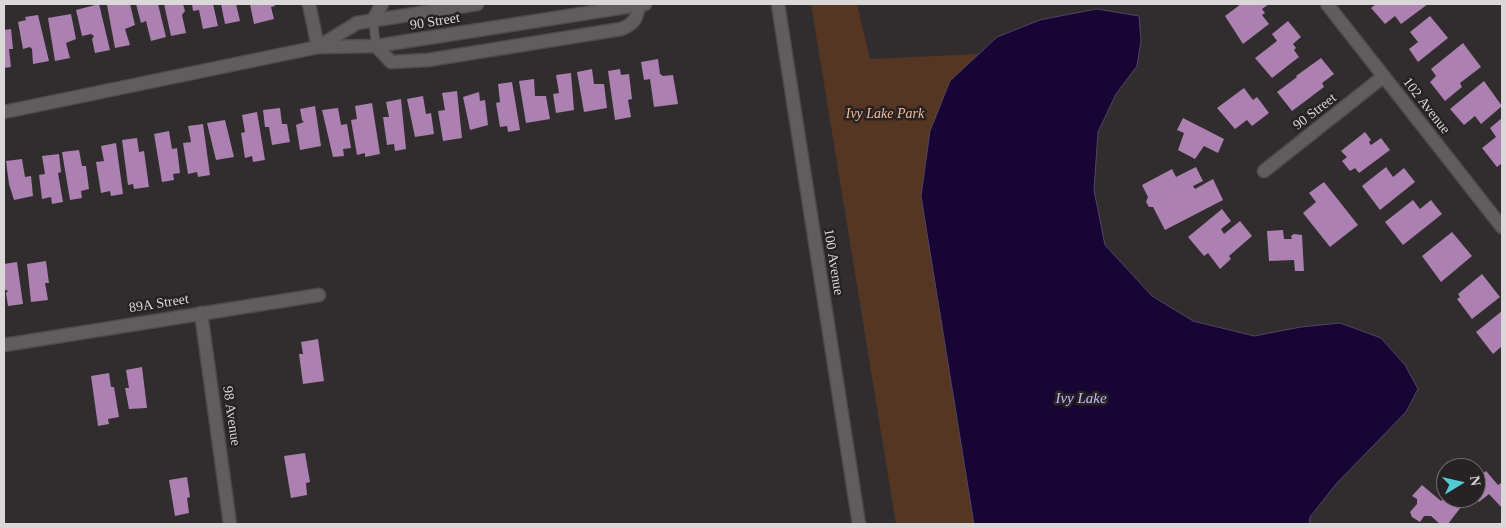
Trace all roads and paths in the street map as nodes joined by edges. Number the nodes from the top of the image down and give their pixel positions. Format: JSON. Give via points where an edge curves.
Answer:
{"nodes":[{"id":1,"x":309,"y":4,"type":"edge"},
{"id":2,"x":382,"y":4,"type":"edge"},
{"id":3,"x":477,"y":4,"type":"edge"},
{"id":4,"x":641,"y":4,"type":"edge"},
{"id":5,"x":778,"y":4,"type":"edge"},
{"id":6,"x":1327,"y":4,"type":"edge"},
{"id":7,"x":373,"y":20,"type":"junction"},
{"id":8,"x":318,"y":46,"type":"junction"},
{"id":9,"x":376,"y":46,"type":"junction"},
{"id":10,"x":1384,"y":76,"type":"junction"},
{"id":11,"x":4,"y":112,"type":"edge"},
{"id":12,"x":1264,"y":171,"type":"dead end"},
{"id":13,"x":1502,"y":227,"type":"edge"},
{"id":14,"x":319,"y":296,"type":"dead end"},
{"id":15,"x":201,"y":312,"type":"junction"},
{"id":16,"x":4,"y":345,"type":"edge"},
{"id":17,"x":230,"y":524,"type":"edge"},
{"id":18,"x":859,"y":524,"type":"edge"}],
"edges":[{"from":1,"to":8,"type":"street"},
{"from":2,"to":7,"type":"street"},
{"from":3,"to":7,"type":"street","name":"90 Street"},
{"from":4,"to":9,"type":"street","name":"90 Street"},
{"from":4,"to":9,"type":"street","via":[[632,25],[621,30],[428,60],[391,62]]},
{"from":5,"to":18,"type":"street","name":"100 Avenue"},
{"from":6,"to":10,"type":"street","name":"102 Avenue"},
{"from":7,"to":8,"type":"street","name":"90 Street","via":[[357,23]]},
{"from":7,"to":9,"type":"lane"},
{"from":8,"to":9,"type":"street","name":"90 Street"},
{"from":8,"to":11,"type":"street","name":"90 Street"},
{"from":10,"to":12,"type":"street","name":"90 Street"},
{"from":10,"to":13,"type":"street","name":"102 Avenue"},
{"from":14,"to":15,"type":"street","name":"89A Street"},
{"from":15,"to":16,"type":"street","name":"89A Street"},
{"from":15,"to":17,"type":"street","name":"98 Avenue"}]}
